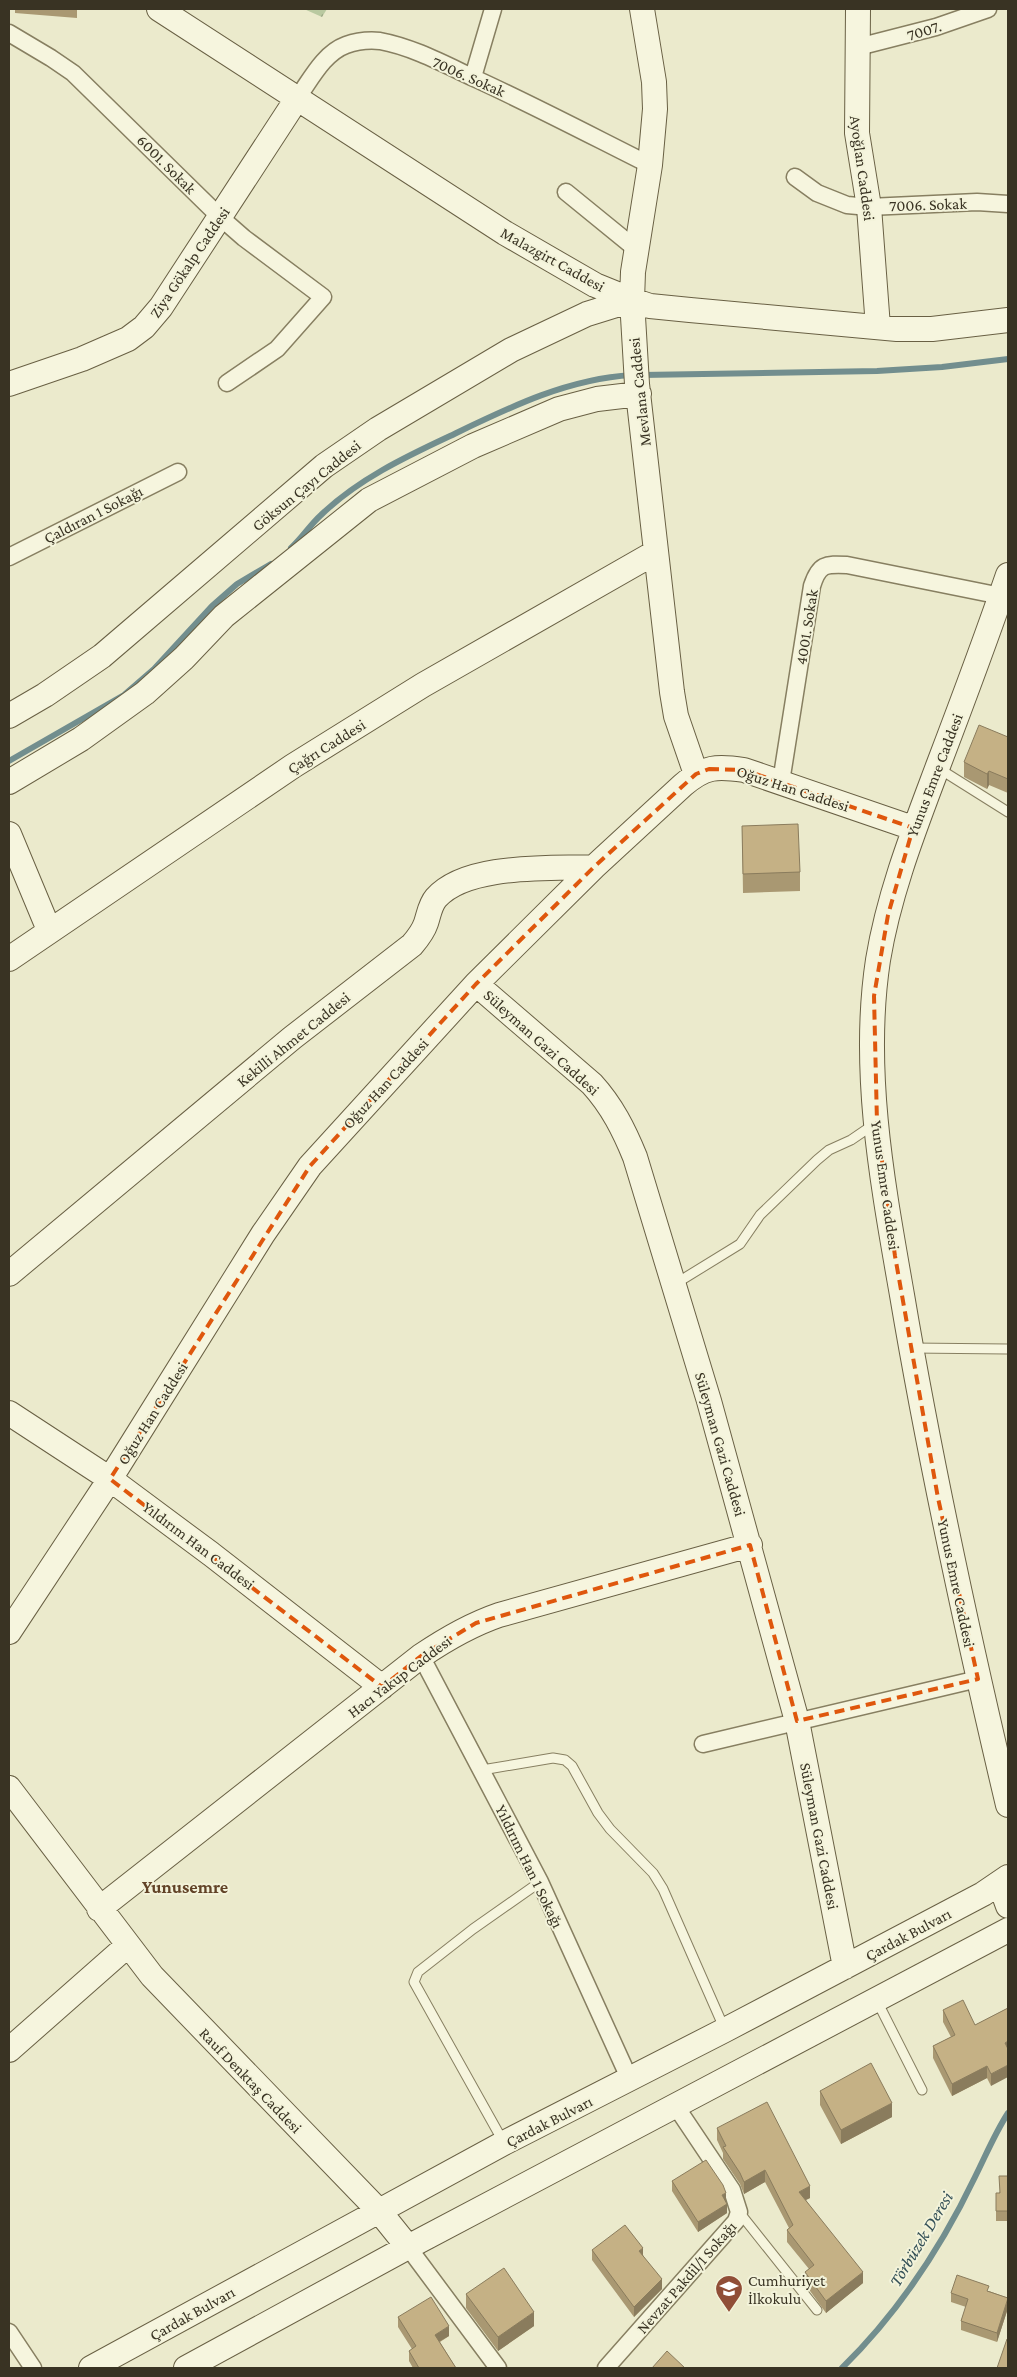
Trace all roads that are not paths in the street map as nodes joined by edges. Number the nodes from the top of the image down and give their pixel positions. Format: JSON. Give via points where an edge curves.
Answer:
{"nodes":[{"id":1,"x":159,"y":9,"type":"edge"},
{"id":2,"x":493,"y":9,"type":"edge"},
{"id":3,"x":642,"y":9,"type":"edge"},
{"id":4,"x":858,"y":9,"type":"edge"},
{"id":5,"x":988,"y":9,"type":"edge"},
{"id":6,"x":9,"y":34,"type":"edge"},
{"id":7,"x":858,"y":47,"type":"junction"},
{"id":8,"x":473,"y":77,"type":"junction"},
{"id":9,"x":298,"y":97,"type":"junction"},
{"id":10,"x":650,"y":165,"type":"junction"},
{"id":11,"x":794,"y":177,"type":"dead end"},
{"id":12,"x":566,"y":192,"type":"dead end"},
{"id":13,"x":1008,"y":204,"type":"edge"},
{"id":14,"x":869,"y":207,"type":"junction"},
{"id":15,"x":220,"y":216,"type":"junction"},
{"id":16,"x":636,"y":249,"type":"junction"},
{"id":17,"x":632,"y":300,"type":"junction"},
{"id":18,"x":1008,"y":320,"type":"edge"},
{"id":19,"x":878,"y":327,"type":"junction"},
{"id":20,"x":9,"y":384,"type":"edge"},
{"id":21,"x":227,"y":384,"type":"dead end"},
{"id":22,"x":638,"y":389,"type":"junction"},
{"id":23,"x":178,"y":472,"type":"dead end"},
{"id":24,"x":656,"y":552,"type":"junction"},
{"id":25,"x":9,"y":557,"type":"edge"},
{"id":26,"x":1005,"y":586,"type":"edge"},
{"id":27,"x":9,"y":716,"type":"edge"},
{"id":28,"x":937,"y":768,"type":"junction"},
{"id":29,"x":696,"y":774,"type":"junction"},
{"id":30,"x":9,"y":782,"type":"edge"},
{"id":31,"x":781,"y":782,"type":"junction"},
{"id":32,"x":1008,"y":812,"type":"edge"},
{"id":33,"x":913,"y":828,"type":"junction"},
{"id":34,"x":9,"y":834,"type":"edge"},
{"id":35,"x":594,"y":866,"type":"junction"},
{"id":36,"x":49,"y":930,"type":"junction"},
{"id":37,"x":9,"y":959,"type":"edge"},
{"id":38,"x":476,"y":984,"type":"junction"},
{"id":39,"x":877,"y":1123,"type":"junction"},
{"id":40,"x":9,"y":1274,"type":"edge"},
{"id":41,"x":673,"y":1286,"type":"junction"},
{"id":42,"x":911,"y":1348,"type":"junction"},
{"id":43,"x":1007,"y":1349,"type":"dead end"},
{"id":44,"x":9,"y":1413,"type":"edge"},
{"id":45,"x":110,"y":1479,"type":"junction"},
{"id":46,"x":750,"y":1545,"type":"junction"},
{"id":47,"x":9,"y":1632,"type":"edge"},
{"id":48,"x":421,"y":1656,"type":"junction"},
{"id":49,"x":978,"y":1679,"type":"junction"},
{"id":50,"x":382,"y":1687,"type":"junction"},
{"id":51,"x":798,"y":1721,"type":"junction"},
{"id":52,"x":703,"y":1744,"type":"dead end"},
{"id":53,"x":482,"y":1770,"type":"junction"},
{"id":54,"x":9,"y":1788,"type":"edge"},
{"id":55,"x":1008,"y":1805,"type":"edge"},
{"id":56,"x":1008,"y":1878,"type":"edge"},
{"id":57,"x":540,"y":1882,"type":"junction"},
{"id":58,"x":1008,"y":1906,"type":"edge"},
{"id":59,"x":100,"y":1909,"type":"junction"},
{"id":60,"x":1008,"y":1930,"type":"edge"},
{"id":61,"x":127,"y":1946,"type":"junction"},
{"id":62,"x":845,"y":1967,"type":"junction"},
{"id":63,"x":876,"y":2000,"type":"junction"},
{"id":64,"x":725,"y":2030,"type":"junction"},
{"id":65,"x":9,"y":2050,"type":"edge"},
{"id":66,"x":630,"y":2080,"type":"junction"},
{"id":67,"x":922,"y":2090,"type":"dead end"},
{"id":68,"x":674,"y":2105,"type":"junction"},
{"id":69,"x":504,"y":2143,"type":"junction"},
{"id":70,"x":379,"y":2211,"type":"junction"},
{"id":71,"x":739,"y":2212,"type":"junction"},
{"id":72,"x":408,"y":2247,"type":"junction"},
{"id":73,"x":817,"y":2310,"type":"dead end"},
{"id":74,"x":9,"y":2332,"type":"edge"},
{"id":75,"x":33,"y":2368,"type":"edge"},
{"id":76,"x":91,"y":2368,"type":"edge"},
{"id":77,"x":186,"y":2368,"type":"edge"},
{"id":78,"x":498,"y":2368,"type":"edge"},
{"id":79,"x":606,"y":2368,"type":"edge"}],
"edges":[{"from":1,"to":9,"type":"street","name":"Malazgirt Caddesi"},
{"from":2,"to":8,"type":"street"},
{"from":3,"to":10,"type":"street","name":"Mevlana Caddesi","via":[[654,82],[654,135]]},
{"from":4,"to":7,"type":"street","name":"Ayoğlan Caddesi"},
{"from":5,"to":7,"type":"street","name":"7007.","via":[[936,27]]},
{"from":6,"to":15,"type":"street","name":"6001. Sokak","via":[[73,73]]},
{"from":7,"to":14,"type":"street","name":"Ayoğlan Caddesi","via":[[856,133]]},
{"from":8,"to":9,"type":"street","name":"7006. Sokak","via":[[404,48],[379,41],[364,41],[335,51]]},
{"from":8,"to":10,"type":"street","name":"7006. Sokak"},
{"from":9,"to":15,"type":"street","name":"Ziya Gökalp Caddesi"},
{"from":9,"to":17,"type":"street","name":"Malazgirt Caddesi","via":[[505,233],[595,285]]},
{"from":10,"to":16,"type":"street","name":"Mevlana Caddesi"},
{"from":11,"to":14,"type":"street","name":"7006. Sokak","via":[[830,199]]},
{"from":12,"to":16,"type":"street"},
{"from":13,"to":14,"type":"street","name":"7006. Sokak","via":[[977,202]]},
{"from":14,"to":19,"type":"street","name":"Ayoğlan Caddesi"},
{"from":15,"to":20,"type":"street","name":"Ziya Gökalp Caddesi","via":[[161,307],[144,327],[114,346]]},
{"from":15,"to":21,"type":"street","name":"6001. Sokak","via":[[323,297],[277,349]]},
{"from":16,"to":17,"type":"street","name":"Mevlana Caddesi"},
{"from":17,"to":19,"type":"street","name":"Malazgirt Caddesi","via":[[650,306]]},
{"from":17,"to":22,"type":"street","name":"Mevlana Caddesi"},
{"from":17,"to":27,"type":"street","name":"Göksun Çayı Caddesi","via":[[587,314],[511,350],[378,429],[324,466],[102,656]]},
{"from":18,"to":19,"type":"street","name":"Malazgirt Caddesi","via":[[932,329]]},
{"from":22,"to":24,"type":"street","name":"Mevlana Caddesi"},
{"from":22,"to":30,"type":"street","via":[[559,409],[473,446],[368,500],[224,616],[145,693],[81,739]]},
{"from":23,"to":25,"type":"street","name":"Çaldıran 1 Sokağı"},
{"from":24,"to":29,"type":"street","name":"Mevlana Caddesi","via":[[676,716]]},
{"from":24,"to":36,"type":"street","name":"Çağrı Caddesi","via":[[424,685],[292,766]]},
{"from":26,"to":28,"type":"street","name":"Yunus Emre Caddesi"},
{"from":26,"to":31,"type":"street","name":"4001. Sokak","via":[[847,565],[831,564],[816,572]]},
{"from":28,"to":32,"type":"lane"},
{"from":28,"to":33,"type":"street","name":"Yunus Emre Caddesi"},
{"from":29,"to":31,"type":"street","name":"Oğuz Han Caddesi","via":[[723,767]]},
{"from":29,"to":35,"type":"street","name":"Oğuz Han Caddesi"},
{"from":31,"to":33,"type":"street","name":"Oğuz Han Caddesi"},
{"from":33,"to":39,"type":"street","name":"Yunus Emre Caddesi","via":[[878,959],[872,1037]]},
{"from":34,"to":36,"type":"street"},
{"from":35,"to":38,"type":"street","name":"Oğuz Han Caddesi"},
{"from":35,"to":40,"type":"street","name":"Kekilli Ahmet Caddesi","via":[[489,873],[442,891],[434,900],[421,934],[412,945],[292,1038]]},
{"from":36,"to":37,"type":"street","name":"Çağrı Caddesi"},
{"from":38,"to":41,"type":"street","name":"Süleyman Gazi Caddesi","via":[[568,1061],[609,1103],[635,1157]]},
{"from":38,"to":45,"type":"street","name":"Oğuz Han Caddesi","via":[[305,1173],[263,1234]]},
{"from":39,"to":41,"type":"lane","via":[[817,1160],[760,1215],[740,1244]]},
{"from":39,"to":42,"type":"street","name":"Yunus Emre Caddesi","via":[[884,1189]]},
{"from":41,"to":46,"type":"street","name":"Süleyman Gazi Caddesi"},
{"from":42,"to":43,"type":"lane"},
{"from":42,"to":49,"type":"street","name":"Yunus Emre Caddesi","via":[[938,1498]]},
{"from":44,"to":45,"type":"street","name":"Yıldırım Han Caddesi"},
{"from":45,"to":47,"type":"street","name":"Oğuz Han Caddesi"},
{"from":45,"to":50,"type":"street","name":"Yıldırım Han Caddesi"},
{"from":46,"to":48,"type":"street","name":"Hacı Yakup Caddesi","via":[[476,1623]]},
{"from":46,"to":51,"type":"street","name":"Süleyman Gazi Caddesi"},
{"from":48,"to":50,"type":"street","name":"Hacı Yakup Caddesi"},
{"from":48,"to":53,"type":"street","name":"Yıldırım Han 1 Sokağı"},
{"from":49,"to":51,"type":"street"},
{"from":49,"to":55,"type":"street","name":"Yunus Emre Caddesi"},
{"from":50,"to":59,"type":"street","name":"Hacı Yakup Caddesi"},
{"from":51,"to":52,"type":"street"},
{"from":51,"to":62,"type":"street","name":"Süleyman Gazi Caddesi"},
{"from":53,"to":57,"type":"street","name":"Yıldırım Han 1 Sokağı"},
{"from":53,"to":64,"type":"lane","via":[[553,1758],[565,1760],[572,1766],[610,1829],[638,1856],[662,1889]]},
{"from":54,"to":59,"type":"street","name":"Rauf Denktaş Caddesi"},
{"from":56,"to":58,"type":"street","via":[[1004,1895]]},
{"from":56,"to":62,"type":"street","name":"Çardak Bulvarı"},
{"from":57,"to":66,"type":"street","name":"Yıldırım Han 1 Sokağı"},
{"from":57,"to":69,"type":"lane","via":[[418,1972],[414,1982]]},
{"from":59,"to":61,"type":"street","name":"Rauf Denktaş Caddesi"},
{"from":60,"to":63,"type":"street"},
{"from":61,"to":65,"type":"street"},
{"from":61,"to":70,"type":"street","name":"Rauf Denktaş Caddesi","via":[[174,2000]]},
{"from":62,"to":64,"type":"street","name":"Çardak Bulvarı"},
{"from":63,"to":67,"type":"lane"},
{"from":63,"to":68,"type":"street"},
{"from":64,"to":66,"type":"street","name":"Çardak Bulvarı"},
{"from":66,"to":69,"type":"street","name":"Çardak Bulvarı"},
{"from":68,"to":71,"type":"street","name":"Nevzat Pakdil/1 Sokağı","via":[[732,2190]]},
{"from":68,"to":72,"type":"street"},
{"from":69,"to":70,"type":"street","name":"Çardak Bulvarı"},
{"from":70,"to":72,"type":"street","name":"Rauf Denktaş Caddesi"},
{"from":70,"to":76,"type":"street","name":"Çardak Bulvarı"},
{"from":71,"to":73,"type":"lane"},
{"from":71,"to":79,"type":"street","name":"Nevzat Pakdil/1 Sokağı","via":[[736,2221]]},
{"from":72,"to":77,"type":"street"},
{"from":72,"to":78,"type":"street","name":"Rauf Denktaş Caddesi"},
{"from":74,"to":75,"type":"street"}]}
